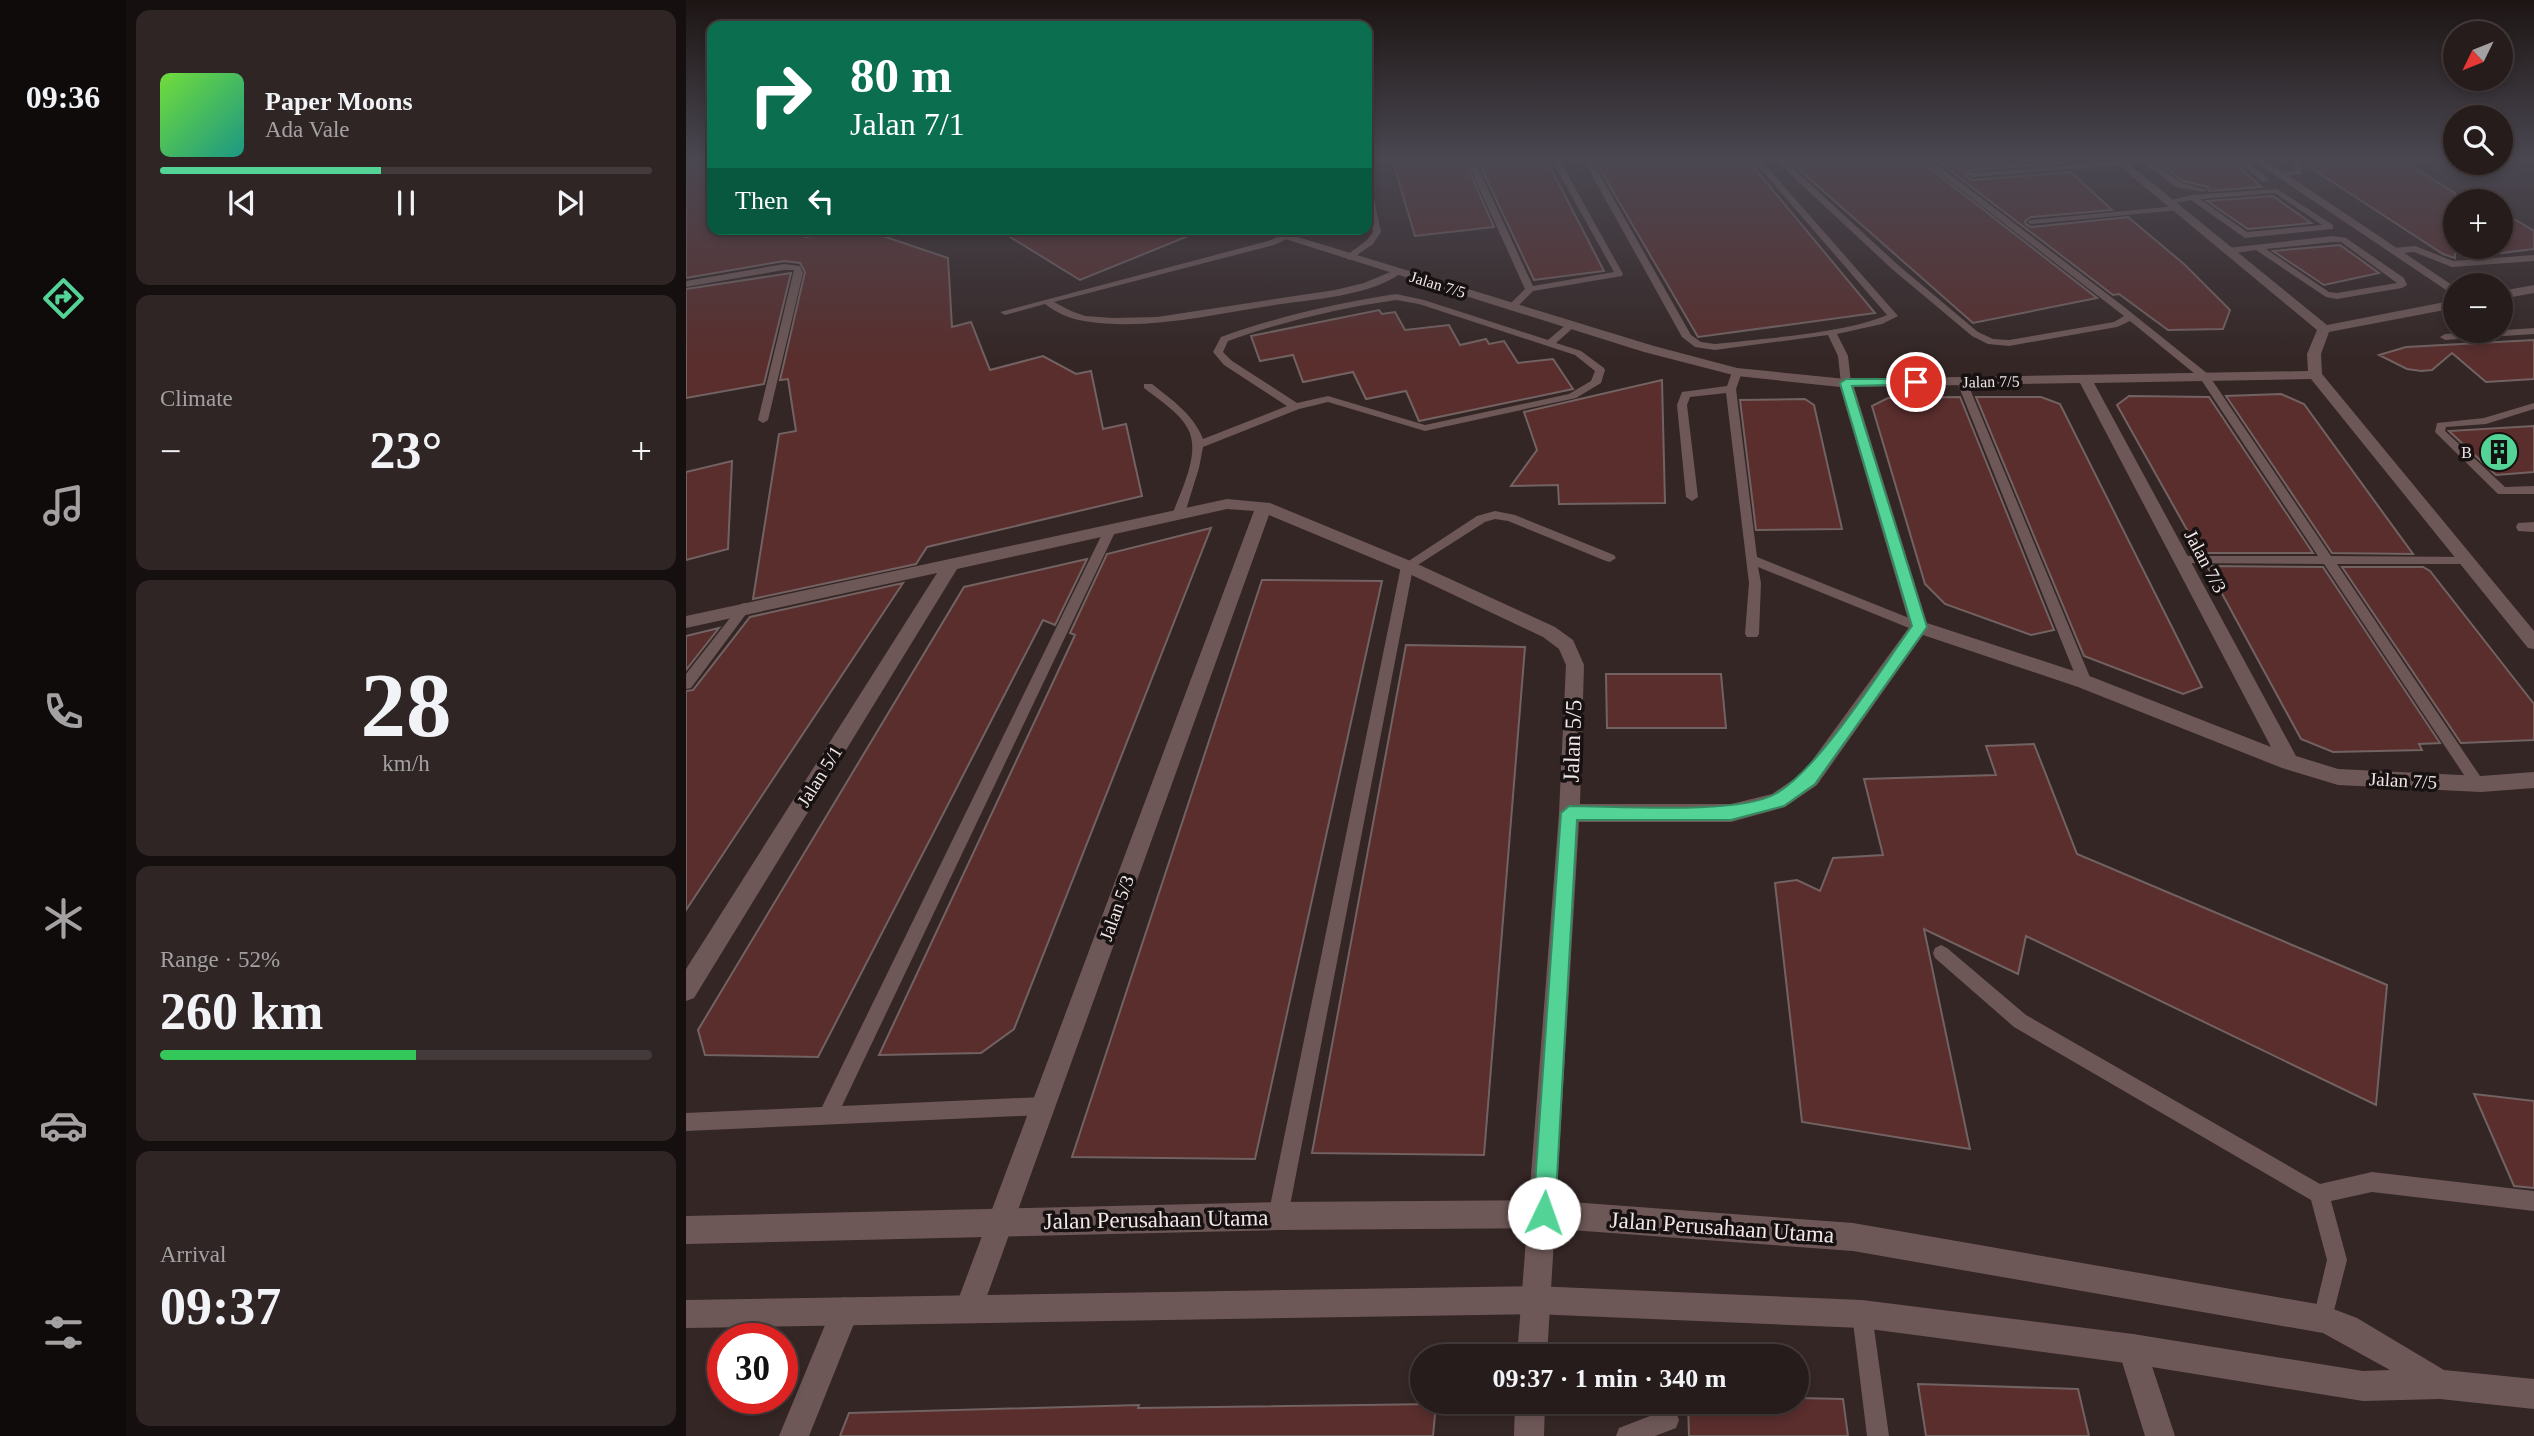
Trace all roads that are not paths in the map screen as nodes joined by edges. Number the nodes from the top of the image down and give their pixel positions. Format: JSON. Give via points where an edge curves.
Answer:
{"nodes":[{"id":1,"x":1374,"y":226,"type":"edge"},
{"id":2,"x":1501,"y":226,"type":"edge"},
{"id":3,"x":1592,"y":226,"type":"edge"},
{"id":4,"x":1625,"y":226,"type":"edge"},
{"id":5,"x":1814,"y":226,"type":"edge"},
{"id":6,"x":1850,"y":226,"type":"edge"},
{"id":7,"x":2012,"y":226,"type":"edge"},
{"id":8,"x":2198,"y":226,"type":"edge"},
{"id":9,"x":2232,"y":226,"type":"edge"},
{"id":10,"x":2329,"y":226,"type":"edge"},
{"id":11,"x":2356,"y":226,"type":"edge"},
{"id":12,"x":1278,"y":235,"type":"edge"},
{"id":13,"x":1284,"y":237,"type":"junction"},
{"id":14,"x":2258,"y":247,"type":"junction"},
{"id":15,"x":2228,"y":251,"type":"junction"},
{"id":16,"x":2393,"y":251,"type":"junction"},
{"id":17,"x":1350,"y":257,"type":"junction"},
{"id":18,"x":2534,"y":258,"type":"edge"},
{"id":19,"x":1398,"y":272,"type":"junction"},
{"id":20,"x":686,"y":284,"type":"edge"},
{"id":21,"x":2443,"y":284,"type":"edge"},
{"id":22,"x":1530,"y":289,"type":"junction"},
{"id":23,"x":2534,"y":289,"type":"edge"},
{"id":24,"x":2513,"y":293,"type":"edge"},
{"id":25,"x":1047,"y":301,"type":"junction"},
{"id":26,"x":1513,"y":306,"type":"junction"},
{"id":27,"x":2443,"y":306,"type":"edge"},
{"id":28,"x":1006,"y":312,"type":"dead end"},
{"id":29,"x":2129,"y":317,"type":"junction"},
{"id":30,"x":1571,"y":325,"type":"junction"},
{"id":31,"x":2324,"y":329,"type":"junction"},
{"id":32,"x":2534,"y":331,"type":"edge"},
{"id":33,"x":1831,"y":332,"type":"junction"},
{"id":34,"x":2513,"y":332,"type":"edge"},
{"id":35,"x":1549,"y":344,"type":"junction"},
{"id":36,"x":1737,"y":372,"type":"junction"},
{"id":37,"x":2315,"y":375,"type":"junction"},
{"id":38,"x":2204,"y":376,"type":"junction"},
{"id":39,"x":2085,"y":379,"type":"junction"},
{"id":40,"x":1962,"y":382,"type":"junction"},
{"id":41,"x":1846,"y":383,"type":"junction"},
{"id":42,"x":1148,"y":386,"type":"dead end"},
{"id":43,"x":1731,"y":389,"type":"junction"},
{"id":44,"x":2534,"y":406,"type":"edge"},
{"id":45,"x":1295,"y":407,"type":"junction"},
{"id":46,"x":763,"y":420,"type":"dead end"},
{"id":47,"x":1201,"y":444,"type":"junction"},
{"id":48,"x":2534,"y":490,"type":"edge"},
{"id":49,"x":1692,"y":497,"type":"dead end"},
{"id":50,"x":1264,"y":507,"type":"junction"},
{"id":51,"x":1179,"y":513,"type":"junction"},
{"id":52,"x":1111,"y":528,"type":"junction"},
{"id":53,"x":1610,"y":558,"type":"dead end"},
{"id":54,"x":1751,"y":559,"type":"junction"},
{"id":55,"x":2182,"y":560,"type":"junction"},
{"id":56,"x":2327,"y":560,"type":"junction"},
{"id":57,"x":2466,"y":560,"type":"junction"},
{"id":58,"x":953,"y":563,"type":"junction"},
{"id":59,"x":1407,"y":566,"type":"junction"},
{"id":60,"x":745,"y":607,"type":"junction"},
{"id":61,"x":686,"y":622,"type":"edge"},
{"id":62,"x":1919,"y":627,"type":"junction"},
{"id":63,"x":1752,"y":634,"type":"dead end"},
{"id":64,"x":2534,"y":643,"type":"edge"},
{"id":65,"x":2085,"y":682,"type":"junction"},
{"id":66,"x":686,"y":684,"type":"edge"},
{"id":67,"x":2289,"y":762,"type":"junction"},
{"id":68,"x":2534,"y":780,"type":"edge"},
{"id":69,"x":2477,"y":783,"type":"junction"},
{"id":70,"x":1569,"y":813,"type":"junction"},
{"id":71,"x":1941,"y":953,"type":"dead end"},
{"id":72,"x":686,"y":990,"type":"edge"},
{"id":73,"x":1043,"y":1107,"type":"junction"},
{"id":74,"x":827,"y":1116,"type":"junction"},
{"id":75,"x":686,"y":1122,"type":"edge"},
{"id":76,"x":2319,"y":1194,"type":"junction"},
{"id":77,"x":2534,"y":1201,"type":"edge"},
{"id":78,"x":1544,"y":1213,"type":"junction"},
{"id":79,"x":1278,"y":1216,"type":"junction"},
{"id":80,"x":1000,"y":1222,"type":"junction"},
{"id":81,"x":686,"y":1230,"type":"edge"},
{"id":82,"x":1534,"y":1300,"type":"junction"},
{"id":83,"x":969,"y":1308,"type":"junction"},
{"id":84,"x":845,"y":1311,"type":"junction"},
{"id":85,"x":686,"y":1314,"type":"edge"},
{"id":86,"x":1862,"y":1314,"type":"junction"},
{"id":87,"x":2323,"y":1319,"type":"junction"},
{"id":88,"x":1532,"y":1344,"type":"edge"},
{"id":89,"x":2133,"y":1349,"type":"junction"},
{"id":90,"x":2441,"y":1384,"type":"junction"},
{"id":91,"x":2534,"y":1394,"type":"edge"},
{"id":92,"x":1530,"y":1414,"type":"edge"},
{"id":93,"x":1668,"y":1420,"type":"dead end"},
{"id":94,"x":794,"y":1436,"type":"edge"},
{"id":95,"x":1529,"y":1436,"type":"edge"},
{"id":96,"x":1627,"y":1436,"type":"edge"},
{"id":97,"x":1878,"y":1436,"type":"edge"},
{"id":98,"x":2160,"y":1436,"type":"edge"}],
"edges":[{"from":1,"to":17,"type":"lane","via":[[1377,232],[1370,242]]},
{"from":2,"to":22,"type":"lane"},
{"from":3,"to":22,"type":"lane","via":[[1619,274]]},
{"from":4,"to":33,"type":"lane","via":[[1687,337],[1698,345],[1715,347]]},
{"from":5,"to":33,"type":"lane","via":[[1893,316]]},
{"from":6,"to":29,"type":"lane","via":[[1975,334],[1991,342],[2009,343],[2117,324]]},
{"from":7,"to":29,"type":"lane"},
{"from":8,"to":15,"type":"street"},
{"from":9,"to":10,"type":"lane","via":[[2245,235]]},
{"from":11,"to":16,"type":"street"},
{"from":12,"to":13,"type":"street","name":"Jalan 7/5"},
{"from":13,"to":17,"type":"street","name":"Jalan 7/5"},
{"from":13,"to":25,"type":"lane"},
{"from":14,"to":14,"type":"lane","via":[[2343,240],[2402,285],[2326,294]]},
{"from":14,"to":15,"type":"lane"},
{"from":15,"to":31,"type":"street"},
{"from":16,"to":18,"type":"lane","via":[[2415,249],[2452,264]]},
{"from":16,"to":21,"type":"street"},
{"from":17,"to":19,"type":"street","name":"Jalan 7/5"},
{"from":19,"to":25,"type":"lane","via":[[1341,291],[1199,314],[1116,321],[1070,314]]},
{"from":19,"to":26,"type":"street","name":"Jalan 7/5"},
{"from":20,"to":46,"type":"lane","via":[[797,268]]},
{"from":22,"to":26,"type":"lane"},
{"from":23,"to":24,"type":"street"},
{"from":25,"to":28,"type":"lane"},
{"from":26,"to":30,"type":"street","name":"Jalan 7/5"},
{"from":27,"to":31,"type":"street"},
{"from":29,"to":38,"type":"lane"},
{"from":30,"to":35,"type":"lane"},
{"from":30,"to":36,"type":"street","name":"Jalan 7/5"},
{"from":31,"to":37,"type":"street","via":[[2314,354]]},
{"from":32,"to":34,"type":"lane"},
{"from":33,"to":41,"type":"lane","via":[[1843,356]]},
{"from":35,"to":45,"type":"lane","via":[[1578,353],[1600,370],[1596,383],[1572,396],[1425,428],[1328,400]]},
{"from":35,"to":45,"type":"lane","via":[[1396,297],[1224,339],[1218,352],[1228,363]]},
{"from":36,"to":41,"type":"street","name":"Jalan 7/5"},
{"from":36,"to":43,"type":"lane"},
{"from":37,"to":38,"type":"street","name":"Jalan 7/5"},
{"from":37,"to":57,"type":"street"},
{"from":38,"to":39,"type":"street","name":"Jalan 7/5"},
{"from":38,"to":56,"type":"lane"},
{"from":39,"to":40,"type":"street","name":"Jalan 7/5"},
{"from":39,"to":55,"type":"street","name":"Jalan 7/3"},
{"from":40,"to":41,"type":"street","name":"Jalan 7/5"},
{"from":40,"to":65,"type":"lane"},
{"from":41,"to":62,"type":"street"},
{"from":42,"to":47,"type":"lane","via":[[1194,424]]},
{"from":43,"to":49,"type":"lane","via":[[1686,394],[1682,405]]},
{"from":43,"to":54,"type":"lane"},
{"from":44,"to":48,"type":"lane","via":[[2483,421],[2441,425],[2441,432],[2502,491]]},
{"from":45,"to":47,"type":"lane"},
{"from":47,"to":51,"type":"lane"},
{"from":50,"to":51,"type":"street","via":[[1227,504]]},
{"from":50,"to":59,"type":"street"},
{"from":50,"to":73,"type":"street","name":"Jalan 5/3"},
{"from":51,"to":52,"type":"street"},
{"from":52,"to":58,"type":"street"},
{"from":52,"to":74,"type":"lane"},
{"from":53,"to":59,"type":"lane","via":[[1495,515],[1481,519]]},
{"from":54,"to":62,"type":"lane"},
{"from":54,"to":63,"type":"lane","via":[[1755,583]]},
{"from":55,"to":56,"type":"lane"},
{"from":55,"to":67,"type":"street","name":"Jalan 7/3"},
{"from":56,"to":57,"type":"lane"},
{"from":56,"to":69,"type":"lane"},
{"from":57,"to":64,"type":"street"},
{"from":58,"to":60,"type":"street"},
{"from":58,"to":72,"type":"street","name":"Jalan 5/1"},
{"from":59,"to":70,"type":"street","name":"Jalan 5/5","via":[[1549,632],[1567,645],[1575,665]]},
{"from":59,"to":79,"type":"lane"},
{"from":60,"to":61,"type":"street"},
{"from":60,"to":66,"type":"lane"},
{"from":62,"to":65,"type":"street","name":"Jalan 7/5"},
{"from":62,"to":70,"type":"street","via":[[1810,779],[1778,802],[1731,813]]},
{"from":65,"to":67,"type":"street","name":"Jalan 7/5"},
{"from":67,"to":69,"type":"street","name":"Jalan 7/5","via":[[2338,777]]},
{"from":68,"to":69,"type":"street","name":"Jalan 7/5"},
{"from":70,"to":78,"type":"street","name":"Jalan 5/5"},
{"from":71,"to":76,"type":"lane","via":[[2020,1021]]},
{"from":73,"to":74,"type":"lane"},
{"from":73,"to":80,"type":"street","name":"Jalan 5/3"},
{"from":74,"to":75,"type":"lane"},
{"from":76,"to":77,"type":"lane","via":[[2372,1182]]},
{"from":76,"to":87,"type":"lane","via":[[2337,1260]]},
{"from":78,"to":79,"type":"street","name":"Jalan Perusahaan Utama"},
{"from":78,"to":82,"type":"street","name":"Jalan 5/5"},
{"from":78,"to":87,"type":"street","name":"Jalan Perusahaan Utama","via":[[1853,1237]]},
{"from":79,"to":80,"type":"street","name":"Jalan Perusahaan Utama"},
{"from":80,"to":81,"type":"street","name":"Jalan Perusahaan Utama"},
{"from":80,"to":83,"type":"street","name":"Jalan 5/3"},
{"from":82,"to":83,"type":"street","name":"Jalan Perusahaan Utama"},
{"from":82,"to":86,"type":"street","name":"Jalan Perusahaan Utama"},
{"from":82,"to":88,"type":"street","name":"Jalan 5/5"},
{"from":83,"to":84,"type":"street","name":"Jalan Perusahaan Utama"},
{"from":84,"to":85,"type":"street","name":"Jalan Perusahaan Utama"},
{"from":84,"to":94,"type":"street"},
{"from":86,"to":89,"type":"street","name":"Jalan Perusahaan Utama"},
{"from":86,"to":97,"type":"lane"},
{"from":87,"to":90,"type":"street","name":"Jalan Perusahaan Utama","via":[[2347,1328]]},
{"from":89,"to":90,"type":"street","name":"Jalan Perusahaan Utama","via":[[2363,1386]]},
{"from":89,"to":98,"type":"street"},
{"from":90,"to":91,"type":"street","name":"Jalan Perusahaan Utama"},
{"from":92,"to":95,"type":"street"},
{"from":93,"to":96,"type":"lane"}]}
